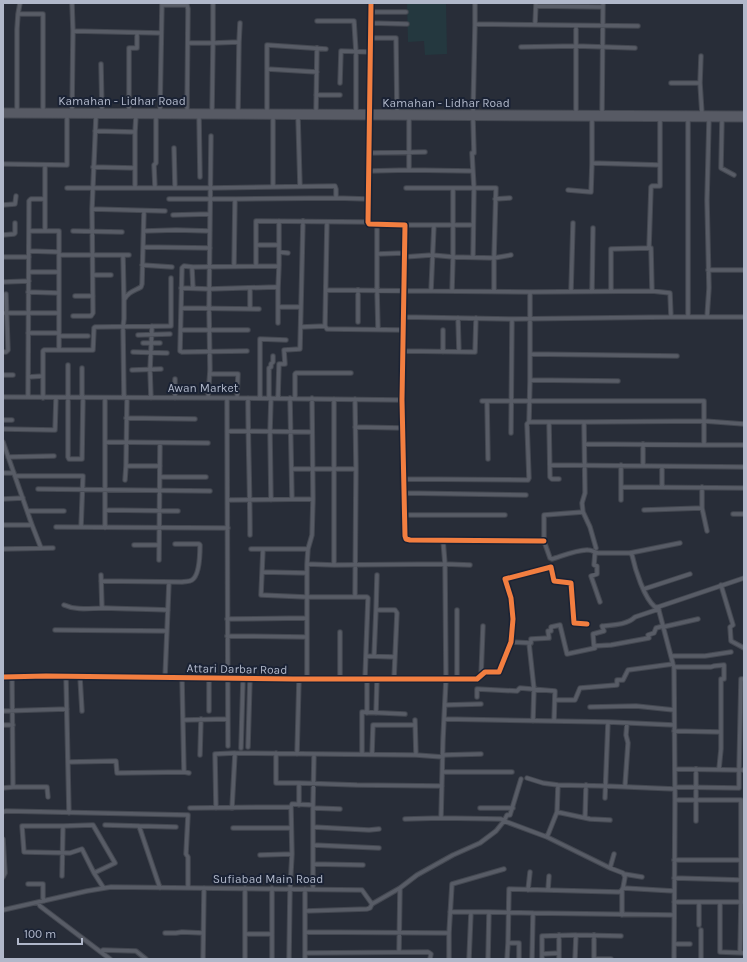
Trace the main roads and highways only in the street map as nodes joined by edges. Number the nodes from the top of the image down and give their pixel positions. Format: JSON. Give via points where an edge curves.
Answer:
{"nodes":[{"id":1,"x":3,"y":111,"type":"edge"},
{"id":2,"x":744,"y":114,"type":"edge"},
{"id":3,"x":369,"y":115,"type":"junction"},
{"id":4,"x":473,"y":115,"type":"junction"},
{"id":5,"x":3,"y":116,"type":"edge"},
{"id":6,"x":744,"y":119,"type":"edge"}],
"edges":[{"from":1,"to":3,"type":"main road","name":"Kamahan - Lidhar Road","via":[[356,112]]},
{"from":2,"to":4,"type":"main road","name":"Kamahan - Lidhar Road"},
{"from":3,"to":4,"type":"main road","name":"Kamahan - Lidhar Road"},
{"from":3,"to":4,"type":"main road","name":"Kamahan - Lidhar Road","via":[[410,118]]},
{"from":3,"to":5,"type":"main road","name":"Kamahan - Lidhar Road"},
{"from":4,"to":6,"type":"main road","name":"Kamahan - Lidhar Road"}]}
